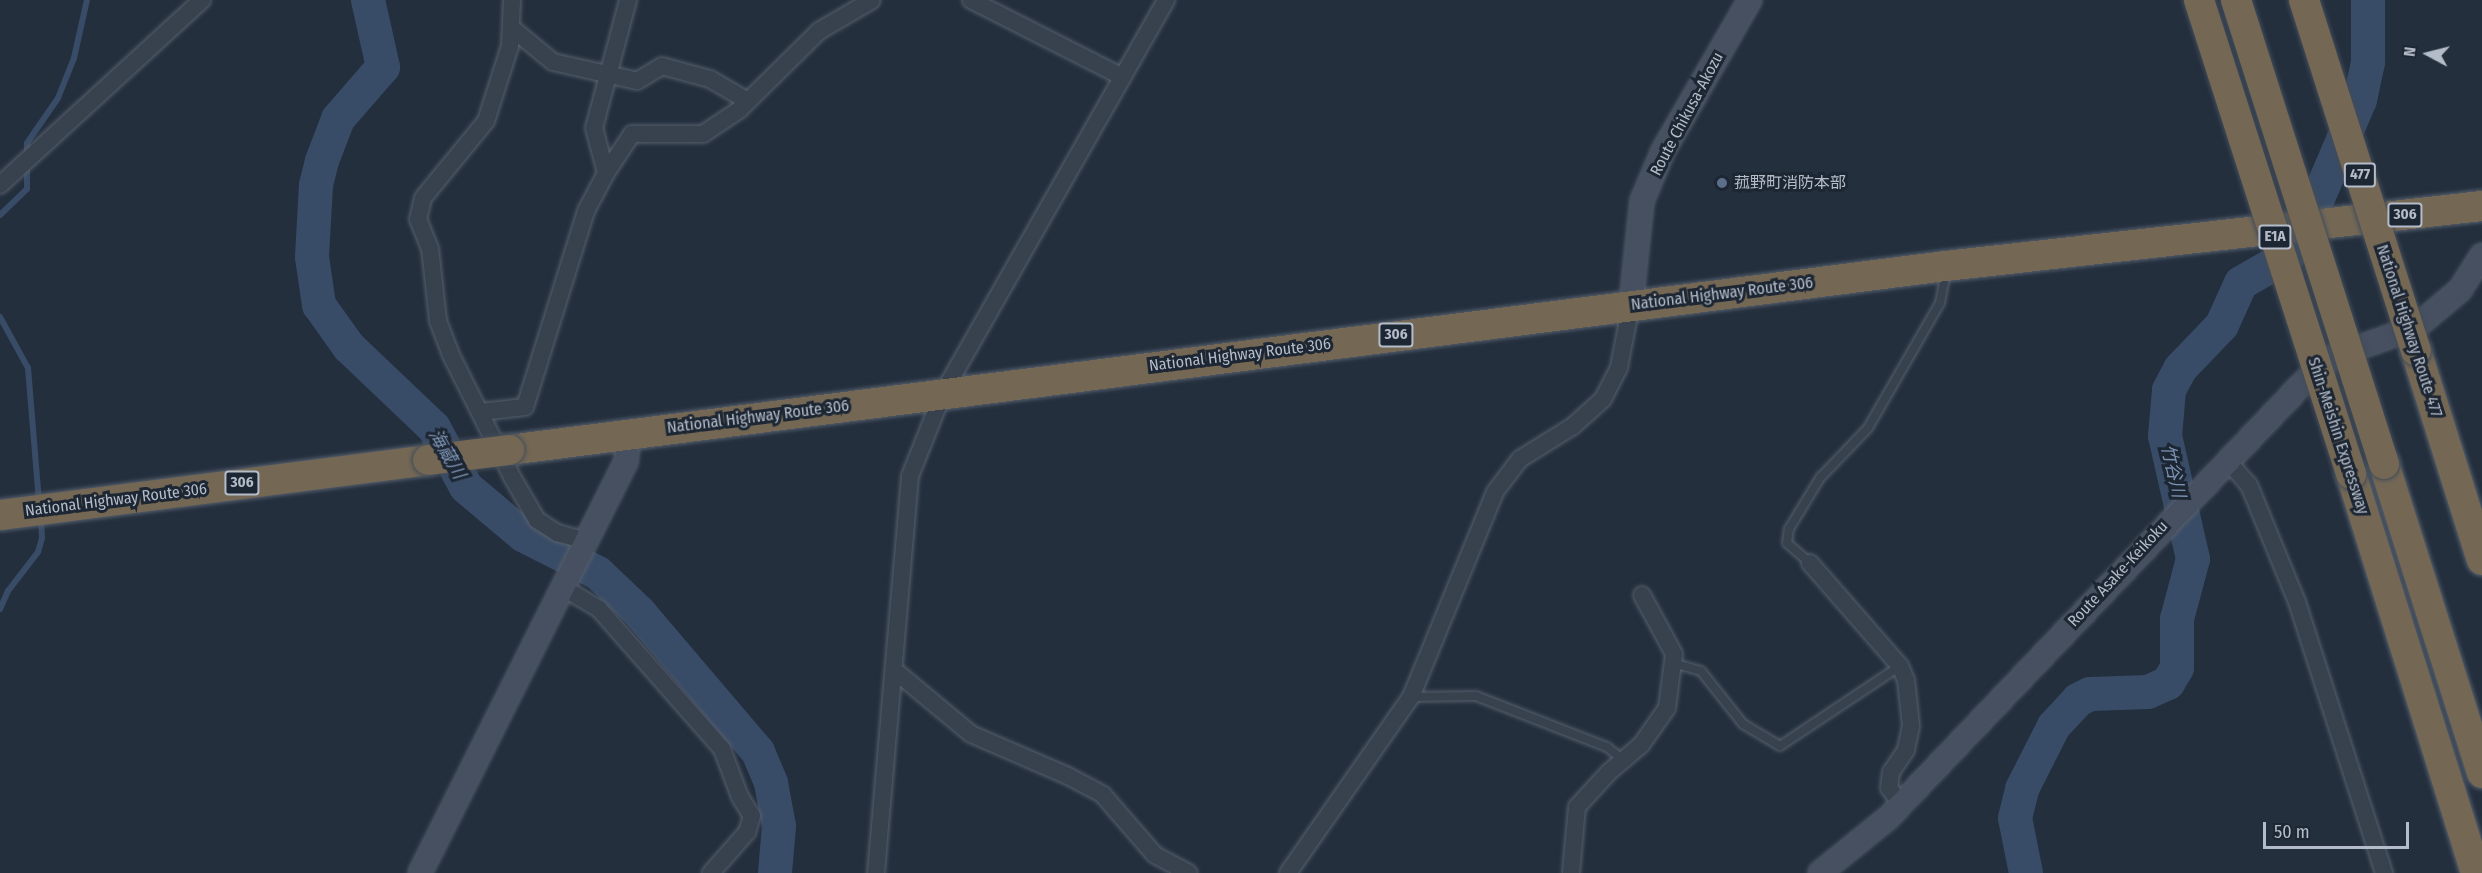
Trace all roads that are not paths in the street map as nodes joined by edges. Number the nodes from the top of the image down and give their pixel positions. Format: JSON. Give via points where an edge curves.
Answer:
{"nodes":[{"id":1,"x":202,"y":0,"type":"edge"},
{"id":2,"x":512,"y":0,"type":"edge"},
{"id":3,"x":628,"y":0,"type":"edge"},
{"id":4,"x":872,"y":0,"type":"edge"},
{"id":5,"x":971,"y":0,"type":"edge"},
{"id":6,"x":1166,"y":0,"type":"edge"},
{"id":7,"x":1750,"y":0,"type":"edge"},
{"id":8,"x":2199,"y":0,"type":"edge"},
{"id":9,"x":2236,"y":0,"type":"edge"},
{"id":10,"x":2304,"y":0,"type":"edge"},
{"id":11,"x":513,"y":28,"type":"junction"},
{"id":12,"x":605,"y":75,"type":"junction"},
{"id":13,"x":1123,"y":77,"type":"junction"},
{"id":14,"x":748,"y":101,"type":"junction"},
{"id":15,"x":606,"y":173,"type":"junction"},
{"id":16,"x":0,"y":184,"type":"edge"},
{"id":17,"x":2482,"y":206,"type":"edge"},
{"id":18,"x":2482,"y":255,"type":"edge"},
{"id":19,"x":1946,"y":266,"type":"junction"},
{"id":20,"x":1631,"y":305,"type":"junction"},
{"id":21,"x":943,"y":393,"type":"junction"},
{"id":22,"x":480,"y":412,"type":"junction"},
{"id":23,"x":630,"y":434,"type":"junction"},
{"id":24,"x":2227,"y":460,"type":"junction"},
{"id":25,"x":12,"y":514,"type":"edge"},
{"id":26,"x":583,"y":543,"type":"junction"},
{"id":27,"x":2482,"y":560,"type":"edge"},
{"id":28,"x":1810,"y":563,"type":"joint"},
{"id":29,"x":564,"y":583,"type":"junction"},
{"id":30,"x":1642,"y":595,"type":"dead end"},
{"id":31,"x":1673,"y":663,"type":"junction"},
{"id":32,"x":1900,"y":666,"type":"junction"},
{"id":33,"x":894,"y":670,"type":"junction"},
{"id":34,"x":1411,"y":697,"type":"junction"},
{"id":35,"x":1623,"y":760,"type":"junction"},
{"id":36,"x":2482,"y":774,"type":"edge"},
{"id":37,"x":1901,"y":804,"type":"junction"},
{"id":38,"x":420,"y":873,"type":"edge"},
{"id":39,"x":711,"y":873,"type":"edge"},
{"id":40,"x":876,"y":873,"type":"edge"},
{"id":41,"x":1189,"y":873,"type":"edge"},
{"id":42,"x":1288,"y":873,"type":"edge"},
{"id":43,"x":1571,"y":873,"type":"edge"},
{"id":44,"x":1820,"y":873,"type":"edge"},
{"id":45,"x":2384,"y":873,"type":"edge"},
{"id":46,"x":2476,"y":873,"type":"edge"}],
"edges":[{"from":1,"to":16,"type":"street"},
{"from":2,"to":11,"type":"street"},
{"from":3,"to":12,"type":"street"},
{"from":4,"to":14,"type":"street","via":[[819,31]]},
{"from":5,"to":13,"type":"street"},
{"from":6,"to":13,"type":"street"},
{"from":7,"to":20,"type":"main road","name":"Route Chikusa-Akozu","via":[[1663,151],[1642,201]]},
{"from":8,"to":46,"type":"highway","name":"Shin-Meishin Expressway","number":"E1A","bridge":true},
{"from":9,"to":36,"type":"highway","number":"E1A","bridge":true},
{"from":10,"to":27,"type":"highway","name":"National Highway Route 477","number":"477","bridge":true},
{"from":11,"to":12,"type":"street","via":[[553,62]]},
{"from":11,"to":22,"type":"street","via":[[506,65],[486,121],[418,209],[430,248],[438,321]]},
{"from":12,"to":14,"type":"street","via":[[637,81],[662,66],[710,79]]},
{"from":12,"to":15,"type":"street","via":[[594,128]]},
{"from":13,"to":21,"type":"street"},
{"from":14,"to":15,"type":"street","via":[[704,134],[632,134]]},
{"from":15,"to":22,"type":"street","via":[[586,211],[525,407]]},
{"from":17,"to":19,"type":"highway","name":"National Highway Route 306","number":"306"},
{"from":18,"to":24,"type":"main road","name":"Route Asake-Keikoku","via":[[2474,272],[2446,305],[2416,327],[2333,357]]},
{"from":19,"to":20,"type":"highway","name":"National Highway Route 306","number":"306"},
{"from":19,"to":28,"type":"lane","via":[[1940,303],[1868,428],[1820,478],[1789,529],[1787,543]]},
{"from":20,"to":21,"type":"highway","name":"National Highway Route 306","number":"306"},
{"from":20,"to":34,"type":"street","via":[[1619,367],[1603,399],[1573,426],[1520,459],[1495,492]]},
{"from":21,"to":23,"type":"highway","name":"National Highway Route 306","number":"306"},
{"from":21,"to":33,"type":"street","via":[[910,476]]},
{"from":22,"to":26,"type":"street","via":[[537,520]]},
{"from":23,"to":25,"type":"highway","name":"National Highway Route 306","number":"306","bridge":true},
{"from":23,"to":26,"type":"main road","via":[[626,461]]},
{"from":24,"to":37,"type":"main road","name":"Route Asake-Keikoku"},
{"from":24,"to":45,"type":"street","via":[[2249,485],[2297,602]]},
{"from":26,"to":29,"type":"main road"},
{"from":28,"to":32,"type":"street"},
{"from":29,"to":38,"type":"main road"},
{"from":29,"to":39,"type":"street","via":[[599,609],[722,749],[752,816],[747,832]]},
{"from":30,"to":31,"type":"street","via":[[1660,621],[1674,654]]},
{"from":31,"to":32,"type":"lane","via":[[1701,671],[1743,724],[1780,746]]},
{"from":31,"to":35,"type":"street","via":[[1662,716],[1641,745]]},
{"from":32,"to":37,"type":"street","via":[[1906,680],[1911,726],[1906,750],[1891,772],[1889,788]]},
{"from":33,"to":40,"type":"street"},
{"from":33,"to":41,"type":"street","via":[[971,734],[1102,795],[1155,855]]},
{"from":34,"to":35,"type":"lane","via":[[1476,696],[1606,747]]},
{"from":34,"to":42,"type":"street"},
{"from":35,"to":43,"type":"street","via":[[1577,807]]},
{"from":37,"to":44,"type":"main road","name":"Route Asake-Keikoku"}]}
